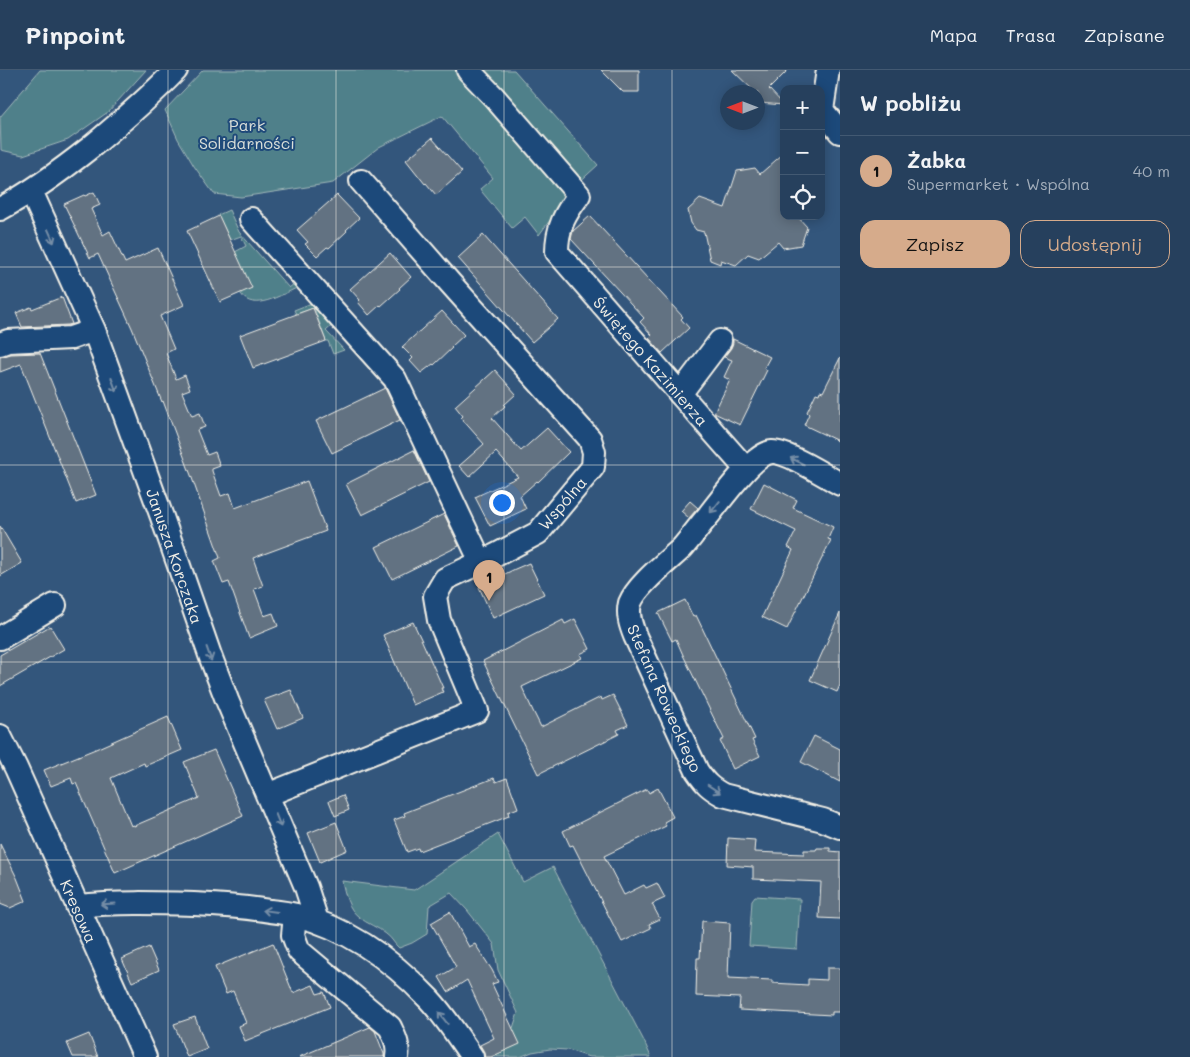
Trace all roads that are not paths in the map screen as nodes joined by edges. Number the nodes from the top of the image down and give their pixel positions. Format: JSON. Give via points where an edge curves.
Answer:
{"nodes":[{"id":1,"x":176,"y":70,"type":"edge"},
{"id":2,"x":468,"y":70,"type":"edge"},
{"id":3,"x":828,"y":70,"type":"edge"},
{"id":4,"x":840,"y":132,"type":"edge"},
{"id":5,"x":361,"y":181,"type":"dead end"},
{"id":6,"x":31,"y":191,"type":"junction"},
{"id":7,"x":2,"y":204,"type":"edge"},
{"id":8,"x":251,"y":219,"type":"dead end"},
{"id":9,"x":94,"y":330,"type":"junction"},
{"id":10,"x":720,"y":341,"type":"dead end"},
{"id":11,"x":0,"y":344,"type":"edge"},
{"id":12,"x":680,"y":394,"type":"junction"},
{"id":13,"x":746,"y":469,"type":"junction"},
{"id":14,"x":840,"y":484,"type":"edge"},
{"id":15,"x":481,"y":562,"type":"junction"},
{"id":16,"x":55,"y":605,"type":"dead end"},
{"id":17,"x":0,"y":638,"type":"edge"},
{"id":18,"x":0,"y":736,"type":"edge"},
{"id":19,"x":7,"y":767,"type":"edge"},
{"id":20,"x":268,"y":795,"type":"junction"},
{"id":21,"x":840,"y":826,"type":"edge"},
{"id":22,"x":77,"y":906,"type":"junction"},
{"id":23,"x":295,"y":914,"type":"junction"},
{"id":24,"x":317,"y":921,"type":"junction"},
{"id":25,"x":145,"y":1057,"type":"edge"},
{"id":26,"x":397,"y":1057,"type":"edge"},
{"id":27,"x":472,"y":1057,"type":"edge"}],
"edges":[{"from":1,"to":6,"type":"street","via":[[108,132]]},
{"from":2,"to":12,"type":"street","name":"Świętego Kazimierza","via":[[579,195],[560,228],[557,252]]},
{"from":3,"to":4,"type":"street","via":[[822,110]]},
{"from":5,"to":15,"type":"street","name":"Wspólna","via":[[590,439],[594,452],[593,467],[538,533]]},
{"from":6,"to":7,"type":"street"},
{"from":6,"to":9,"type":"street","name":"Janusza Korczaka","one_way":true},
{"from":8,"to":15,"type":"street","via":[[395,379]]},
{"from":9,"to":11,"type":"street","via":[[71,338]]},
{"from":9,"to":20,"type":"street","name":"Janusza Korczaka","one_way":true,"via":[[211,658]]},
{"from":10,"to":12,"type":"street"},
{"from":12,"to":13,"type":"street","name":"Świętego Kazimierza"},
{"from":14,"to":13,"type":"street","name":"Stefana Roweckiego","one_way":true,"via":[[796,460],[771,452],[760,456]]},
{"from":13,"to":21,"type":"street","name":"Stefana Roweckiego","one_way":true,"via":[[683,546],[638,590],[629,610],[631,627],[702,780],[723,795]]},
{"from":15,"to":20,"type":"street","name":"Wspólna","via":[[445,579],[435,596],[438,620],[477,711]]},
{"from":16,"to":17,"type":"street"},
{"from":18,"to":19,"type":"street","name":"Kresowa"},
{"from":19,"to":22,"type":"street","name":"Kresowa"},
{"from":20,"to":24,"type":"street","name":"Janusza Korczaka","one_way":true},
{"from":23,"to":22,"type":"street","one_way":true,"via":[[236,906],[187,904]]},
{"from":22,"to":25,"type":"street","name":"Kresowa"},
{"from":23,"to":24,"type":"street"},
{"from":23,"to":26,"type":"street","via":[[293,935],[299,951],[390,1028],[396,1040]]},
{"from":27,"to":24,"type":"street","one_way":true,"via":[[430,1000],[396,969],[373,950]]}]}
